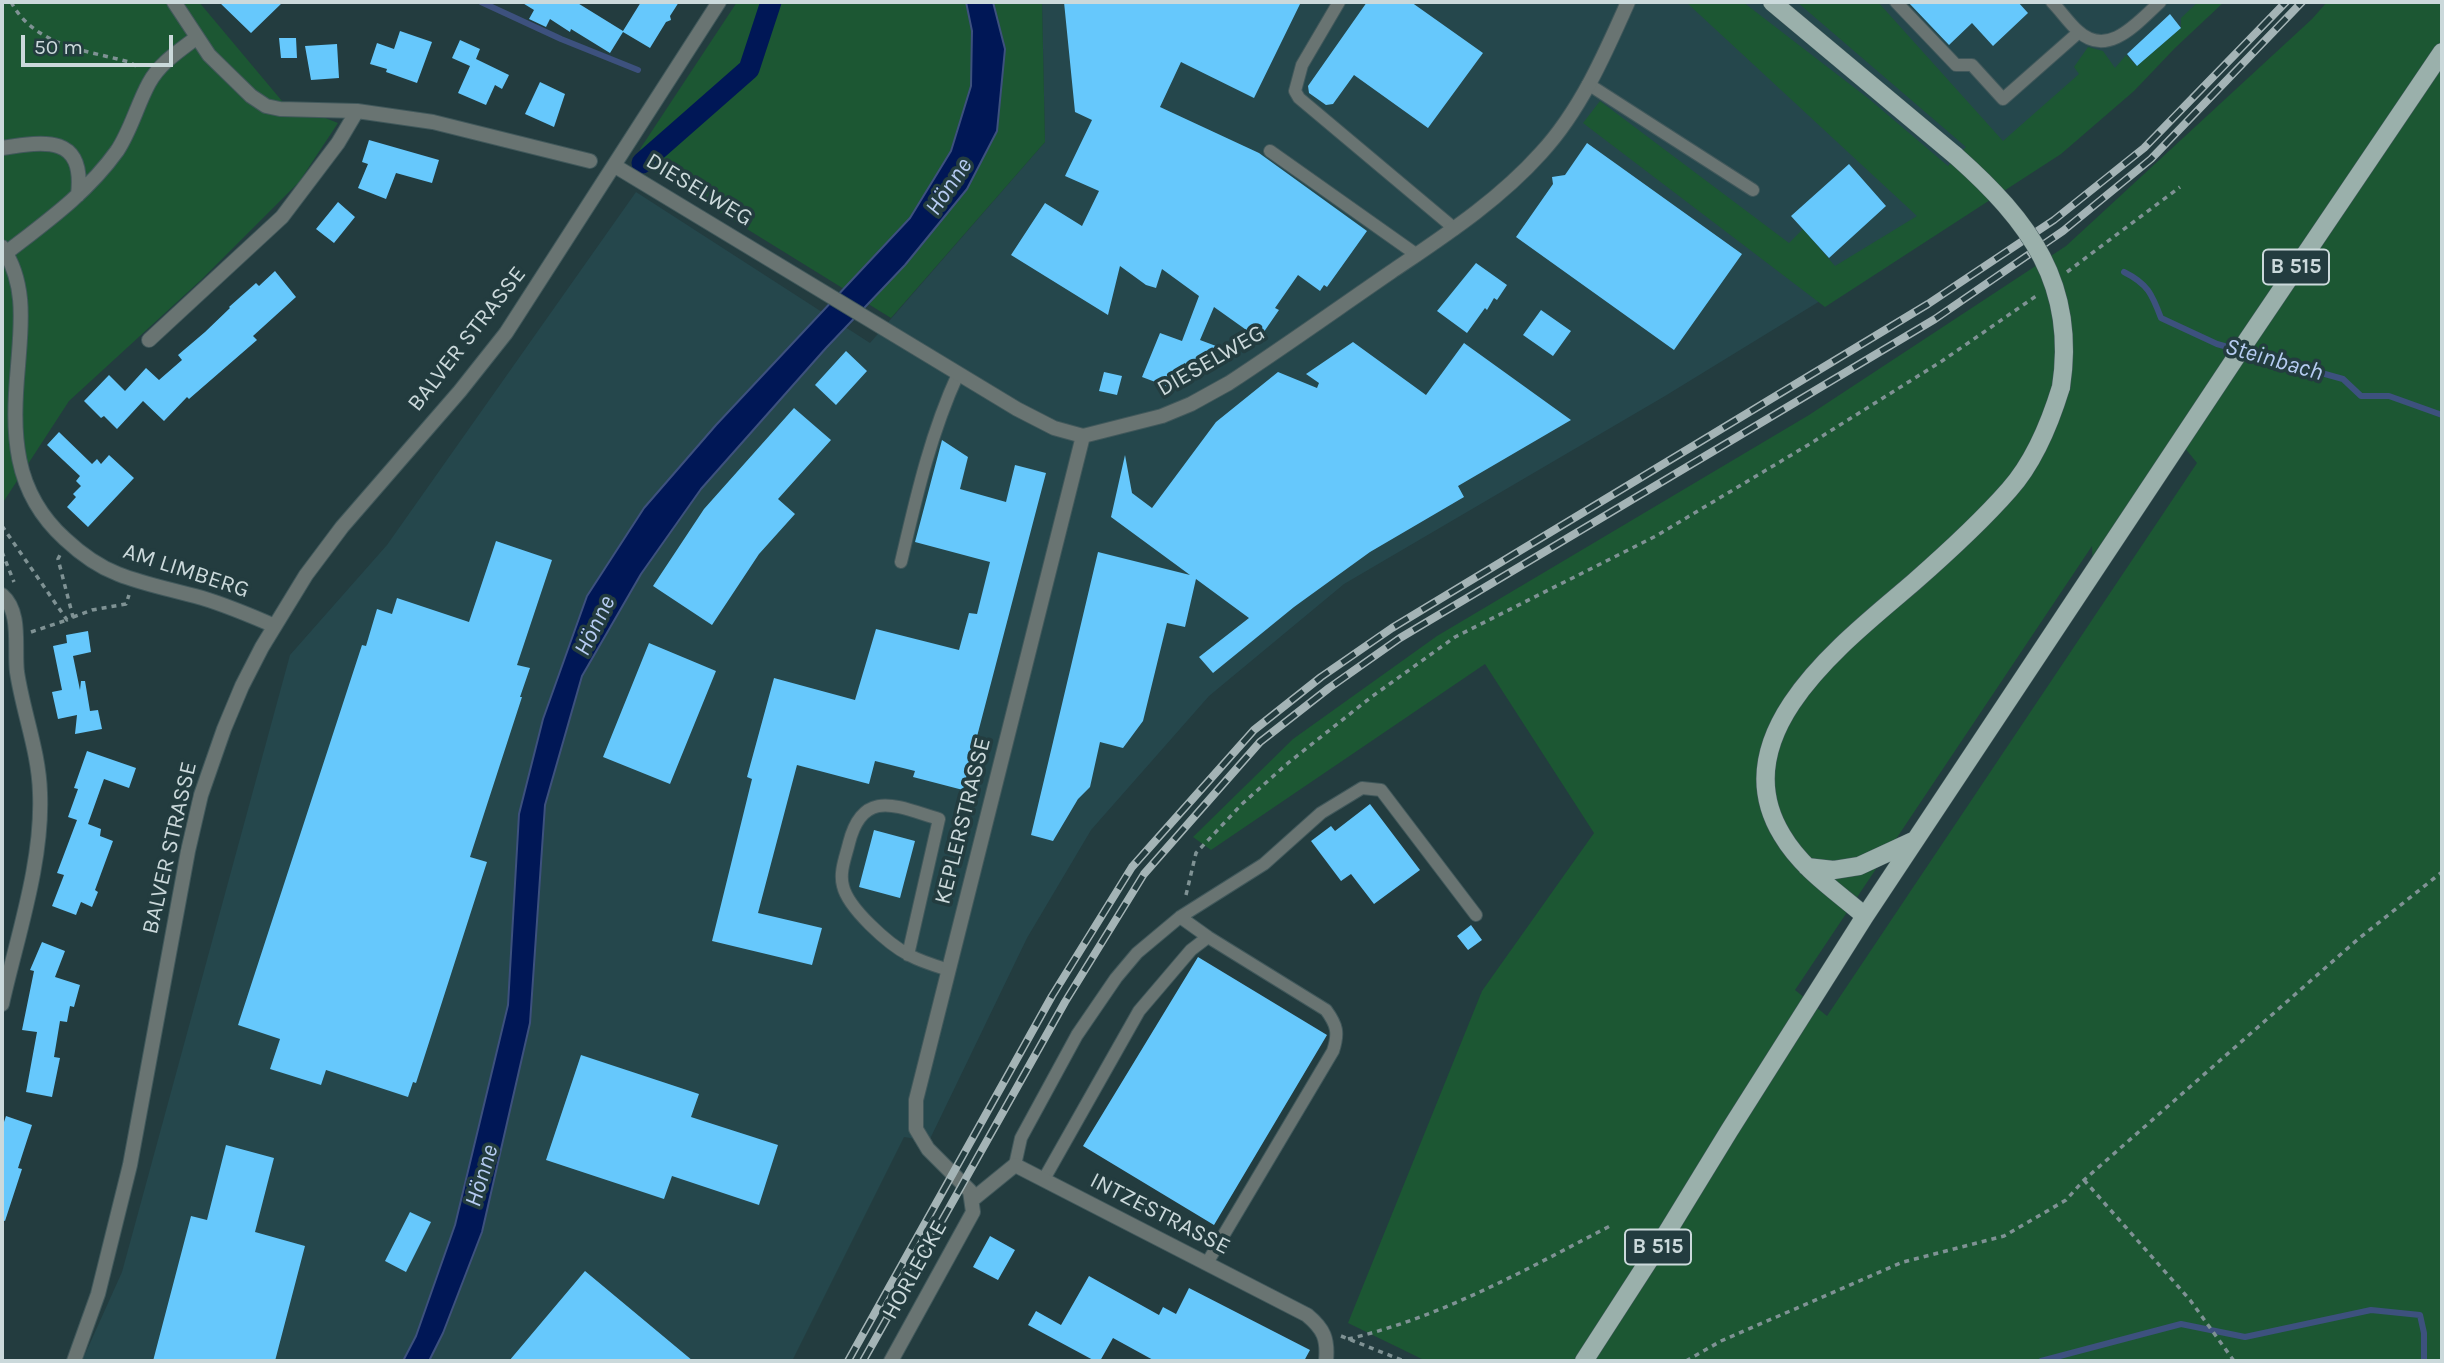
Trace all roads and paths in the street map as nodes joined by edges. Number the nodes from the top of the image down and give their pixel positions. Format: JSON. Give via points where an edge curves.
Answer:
{"nodes":[{"id":1,"x":11,"y":2,"type":"edge"},
{"id":2,"x":174,"y":2,"type":"edge"},
{"id":3,"x":719,"y":2,"type":"edge"},
{"id":4,"x":1339,"y":2,"type":"edge"},
{"id":5,"x":1628,"y":2,"type":"edge"},
{"id":6,"x":1772,"y":2,"type":"edge"},
{"id":7,"x":1896,"y":2,"type":"edge"},
{"id":8,"x":2052,"y":2,"type":"edge"},
{"id":9,"x":2160,"y":2,"type":"edge"},
{"id":10,"x":2079,"y":32,"type":"junction"},
{"id":11,"x":196,"y":38,"type":"junction"},
{"id":12,"x":2442,"y":52,"type":"edge"},
{"id":13,"x":154,"y":76,"type":"junction"},
{"id":14,"x":1588,"y":84,"type":"junction"},
{"id":15,"x":357,"y":111,"type":"junction"},
{"id":16,"x":2,"y":148,"type":"edge"},
{"id":17,"x":1270,"y":151,"type":"dead end"},
{"id":18,"x":590,"y":161,"type":"dead end"},
{"id":19,"x":615,"y":166,"type":"junction"},
{"id":20,"x":2180,"y":187,"type":"dead end"},
{"id":21,"x":1753,"y":190,"type":"dead end"},
{"id":22,"x":78,"y":195,"type":"junction"},
{"id":23,"x":1455,"y":229,"type":"junction"},
{"id":24,"x":4,"y":250,"type":"edge"},
{"id":25,"x":1417,"y":255,"type":"junction"},
{"id":26,"x":2063,"y":275,"type":"dead end"},
{"id":27,"x":2042,"y":292,"type":"dead end"},
{"id":28,"x":149,"y":340,"type":"dead end"},
{"id":29,"x":958,"y":374,"type":"junction"},
{"id":30,"x":1083,"y":436,"type":"junction"},
{"id":31,"x":2,"y":526,"type":"edge"},
{"id":32,"x":65,"y":540,"type":"junction"},
{"id":33,"x":2,"y":552,"type":"edge"},
{"id":34,"x":901,"y":562,"type":"dead end"},
{"id":35,"x":134,"y":580,"type":"junction"},
{"id":36,"x":4,"y":597,"type":"edge"},
{"id":37,"x":74,"y":617,"type":"junction"},
{"id":38,"x":67,"y":620,"type":"junction"},
{"id":39,"x":275,"y":626,"type":"junction"},
{"id":40,"x":15,"y":633,"type":"junction"},
{"id":41,"x":1916,"y":839,"type":"junction"},
{"id":42,"x":1807,"y":867,"type":"junction"},
{"id":43,"x":2442,"y":872,"type":"edge"},
{"id":44,"x":1476,"y":915,"type":"dead end"},
{"id":45,"x":1865,"y":916,"type":"junction"},
{"id":46,"x":1180,"y":917,"type":"junction"},
{"id":47,"x":1208,"y":937,"type":"junction"},
{"id":48,"x":908,"y":955,"type":"junction"},
{"id":49,"x":949,"y":970,"type":"junction"},
{"id":50,"x":2,"y":1004,"type":"edge"},
{"id":51,"x":1015,"y":1165,"type":"junction"},
{"id":52,"x":1044,"y":1179,"type":"junction"},
{"id":53,"x":2084,"y":1180,"type":"junction"},
{"id":54,"x":972,"y":1200,"type":"junction"},
{"id":55,"x":1610,"y":1226,"type":"dead end"},
{"id":56,"x":1207,"y":1263,"type":"junction"},
{"id":57,"x":1322,"y":1332,"type":"junction"},
{"id":58,"x":1348,"y":1339,"type":"junction"},
{"id":59,"x":74,"y":1361,"type":"edge"},
{"id":60,"x":891,"y":1361,"type":"edge"},
{"id":61,"x":1326,"y":1361,"type":"edge"},
{"id":62,"x":1404,"y":1361,"type":"edge"},
{"id":63,"x":1584,"y":1361,"type":"edge"},
{"id":64,"x":1686,"y":1361,"type":"edge"},
{"id":65,"x":2235,"y":1361,"type":"edge"}],
"edges":[{"from":1,"to":13,"type":"path","via":[[19,17],[45,37],[130,62]]},
{"from":2,"to":11,"type":"street"},
{"from":3,"to":19,"type":"street","name":"BALVER STRASSE"},
{"from":4,"to":23,"type":"lane","via":[[1302,65],[1294,91]]},
{"from":5,"to":14,"type":"street","name":"DIESELWEG"},
{"from":6,"to":42,"type":"main road","bridge":true,"via":[[1956,156],[2000,199],[2042,257],[2058,299],[2064,332],[2061,387],[2043,438],[2011,488],[1849,638],[1797,693],[1782,718],[1767,766],[1767,792],[1781,834]]},
{"from":7,"to":10,"type":"lane","via":[[1956,65],[1972,65],[2003,99]]},
{"from":8,"to":10,"type":"lane"},
{"from":9,"to":10,"type":"lane","via":[[2112,41],[2098,41]]},
{"from":11,"to":13,"type":"street"},
{"from":11,"to":15,"type":"street","via":[[224,72],[266,106]]},
{"from":12,"to":41,"type":"main road","number":"B 515"},
{"from":13,"to":22,"type":"street","via":[[119,148]]},
{"from":14,"to":21,"type":"lane"},
{"from":14,"to":23,"type":"street","name":"DIESELWEG","via":[[1542,153]]},
{"from":15,"to":18,"type":"street","via":[[433,122]]},
{"from":15,"to":28,"type":"street","via":[[282,217]]},
{"from":16,"to":22,"type":"street","via":[[57,145],[77,163]]},
{"from":17,"to":25,"type":"lane"},
{"from":19,"to":29,"type":"street","name":"DIESELWEG"},
{"from":19,"to":39,"type":"street","name":"BALVER STRASSE","via":[[506,333],[342,527]]},
{"from":20,"to":26,"type":"path"},
{"from":22,"to":24,"type":"street"},
{"from":23,"to":25,"type":"street","name":"DIESELWEG"},
{"from":24,"to":32,"type":"street","name":"AM LIMBERG","via":[[21,300],[15,417],[20,467],[34,502]]},
{"from":25,"to":30,"type":"street","name":"DIESELWEG","via":[[1240,376],[1191,404]]},
{"from":27,"to":46,"type":"path","via":[[1808,445],[1656,536],[1455,637],[1370,698],[1241,804],[1196,853]]},
{"from":29,"to":30,"type":"street","name":"DIESELWEG","via":[[1017,410]]},
{"from":29,"to":34,"type":"lane","via":[[926,455]]},
{"from":30,"to":49,"type":"street","name":"KEPLERSTRASSE"},
{"from":31,"to":38,"type":"path"},
{"from":32,"to":35,"type":"street","name":"AM LIMBERG","via":[[91,561]]},
{"from":32,"to":37,"type":"path","via":[[58,559]]},
{"from":33,"to":36,"type":"path","via":[[18,592]]},
{"from":35,"to":37,"type":"path","via":[[126,604]]},
{"from":35,"to":39,"type":"street","name":"AM LIMBERG","via":[[196,596]]},
{"from":36,"to":40,"type":"street","via":[[12,609]]},
{"from":37,"to":38,"type":"path"},
{"from":38,"to":40,"type":"path","via":[[35,632]]},
{"from":39,"to":59,"type":"street","name":"BALVER STRASSE","via":[[233,708],[201,795],[130,1166],[98,1294]]},
{"from":40,"to":50,"type":"street","via":[[18,681],[38,768],[40,820]]},
{"from":41,"to":42,"type":"main road","via":[[1859,866],[1834,870]]},
{"from":41,"to":45,"type":"main road","number":"B 515"},
{"from":42,"to":45,"type":"main road"},
{"from":43,"to":53,"type":"path","via":[[2357,940]]},
{"from":44,"to":46,"type":"lane","via":[[1381,790],[1362,788],[1321,813],[1265,864]]},
{"from":45,"to":63,"type":"main road","number":"B 515"},
{"from":46,"to":47,"type":"lane"},
{"from":46,"to":51,"type":"lane","via":[[1137,953],[1077,1035],[1021,1138]]},
{"from":47,"to":52,"type":"lane","via":[[1191,950],[1139,1011]]},
{"from":47,"to":56,"type":"lane","via":[[1326,1010],[1338,1035],[1333,1051]]},
{"from":48,"to":48,"type":"lane","via":[[866,919],[847,898],[842,884],[854,824],[874,807],[892,806],[939,819]]},
{"from":48,"to":49,"type":"lane"},
{"from":49,"to":54,"type":"street","name":"KEPLERSTRASSE","via":[[916,1100],[916,1129]]},
{"from":51,"to":52,"type":"street","name":"INTZESTRASSE"},
{"from":51,"to":54,"type":"street"},
{"from":52,"to":56,"type":"street","name":"INTZESTRASSE"},
{"from":53,"to":64,"type":"path","via":[[2066,1200],[2004,1236],[1903,1262],[1721,1341]]},
{"from":53,"to":65,"type":"path","via":[[2190,1300]]},
{"from":54,"to":60,"type":"street","name":"HORLECKE","via":[[972,1212]]},
{"from":55,"to":58,"type":"path","via":[[1487,1290],[1382,1331]]},
{"from":56,"to":57,"type":"street","name":"INTZESTRASSE","via":[[1307,1315]]},
{"from":57,"to":58,"type":"path"},
{"from":57,"to":61,"type":"street"},
{"from":58,"to":62,"type":"path"}]}
